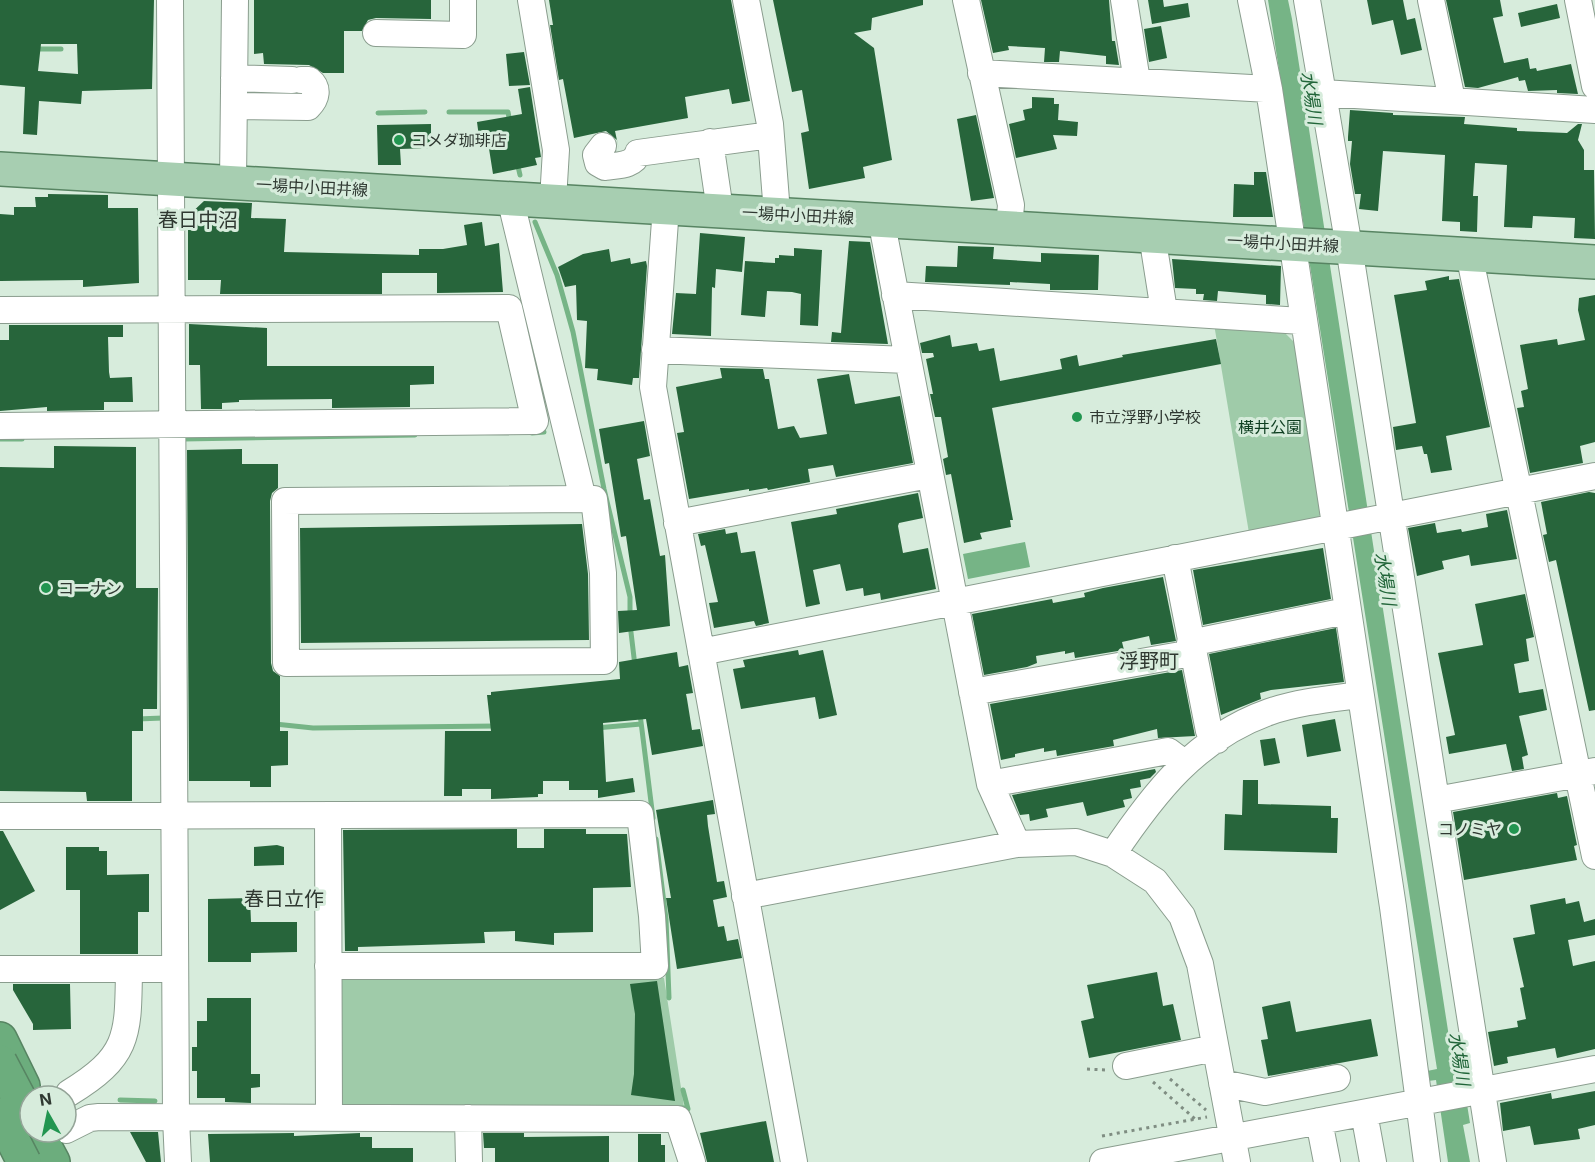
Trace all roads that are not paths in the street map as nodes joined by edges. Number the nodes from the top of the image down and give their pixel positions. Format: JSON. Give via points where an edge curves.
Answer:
{"nodes":[{"id":1,"x":170,"y":0,"type":"edge"},
{"id":2,"x":235,"y":0,"type":"edge"},
{"id":3,"x":463,"y":0,"type":"edge"},
{"id":4,"x":531,"y":0,"type":"edge"},
{"id":5,"x":746,"y":0,"type":"edge"},
{"id":6,"x":966,"y":0,"type":"edge"},
{"id":7,"x":1124,"y":0,"type":"edge"},
{"id":8,"x":1251,"y":0,"type":"edge"},
{"id":9,"x":1307,"y":0,"type":"edge"},
{"id":10,"x":1431,"y":0,"type":"edge"},
{"id":11,"x":1578,"y":0,"type":"edge"},
{"id":12,"x":376,"y":33,"type":"dead end"},
{"id":13,"x":981,"y":73,"type":"junction"},
{"id":14,"x":234,"y":78,"type":"junction"},
{"id":15,"x":1137,"y":81,"type":"junction"},
{"id":16,"x":1595,"y":86,"type":"edge"},
{"id":17,"x":1269,"y":89,"type":"junction"},
{"id":18,"x":1323,"y":93,"type":"junction"},
{"id":19,"x":1452,"y":100,"type":"junction"},
{"id":20,"x":234,"y":106,"type":"junction"},
{"id":21,"x":1595,"y":110,"type":"edge"},
{"id":22,"x":771,"y":135,"type":"junction"},
{"id":23,"x":710,"y":142,"type":"junction"},
{"id":24,"x":620,"y":147,"type":"dead end"},
{"id":25,"x":0,"y":169,"type":"edge"},
{"id":26,"x":171,"y":179,"type":"junction"},
{"id":27,"x":233,"y":182,"type":"junction"},
{"id":28,"x":510,"y":198,"type":"junction"},
{"id":29,"x":553,"y":200,"type":"junction"},
{"id":30,"x":666,"y":207,"type":"junction"},
{"id":31,"x":720,"y":210,"type":"junction"},
{"id":32,"x":777,"y":213,"type":"junction"},
{"id":33,"x":881,"y":219,"type":"junction"},
{"id":34,"x":1009,"y":227,"type":"junction"},
{"id":35,"x":1152,"y":235,"type":"junction"},
{"id":36,"x":1297,"y":244,"type":"junction"},
{"id":37,"x":1345,"y":247,"type":"junction"},
{"id":38,"x":1470,"y":254,"type":"junction"},
{"id":39,"x":1595,"y":262,"type":"edge"},
{"id":40,"x":895,"y":295,"type":"junction"},
{"id":41,"x":172,"y":309,"type":"junction"},
{"id":42,"x":0,"y":310,"type":"edge"},
{"id":43,"x":1164,"y":310,"type":"junction"},
{"id":44,"x":1302,"y":321,"type":"junction"},
{"id":45,"x":655,"y":350,"type":"junction"},
{"id":46,"x":908,"y":360,"type":"junction"},
{"id":47,"x":173,"y":425,"type":"junction"},
{"id":48,"x":0,"y":426,"type":"edge"},
{"id":49,"x":929,"y":475,"type":"junction"},
{"id":50,"x":1595,"y":476,"type":"edge"},
{"id":51,"x":1518,"y":490,"type":"junction"},
{"id":52,"x":583,"y":499,"type":"junction"},
{"id":53,"x":1387,"y":516,"type":"junction"},
{"id":54,"x":677,"y":523,"type":"junction"},
{"id":55,"x":1337,"y":526,"type":"junction"},
{"id":56,"x":1175,"y":558,"type":"junction"},
{"id":57,"x":954,"y":602,"type":"junction"},
{"id":58,"x":1347,"y":611,"type":"junction"},
{"id":59,"x":1191,"y":648,"type":"junction"},
{"id":60,"x":701,"y":652,"type":"junction"},
{"id":61,"x":972,"y":692,"type":"junction"},
{"id":62,"x":1359,"y":695,"type":"junction"},
{"id":63,"x":1217,"y":740,"type":"junction"},
{"id":64,"x":1184,"y":763,"type":"junction"},
{"id":65,"x":1587,"y":773,"type":"edge"},
{"id":66,"x":990,"y":784,"type":"junction"},
{"id":67,"x":1436,"y":800,"type":"junction"},
{"id":68,"x":328,"y":815,"type":"junction"},
{"id":69,"x":0,"y":816,"type":"edge"},
{"id":70,"x":174,"y":816,"type":"junction"},
{"id":71,"x":1017,"y":844,"type":"junction"},
{"id":72,"x":1113,"y":854,"type":"junction"},
{"id":73,"x":1595,"y":856,"type":"edge"},
{"id":74,"x":745,"y":896,"type":"junction"},
{"id":75,"x":328,"y":966,"type":"junction"},
{"id":76,"x":0,"y":969,"type":"edge"},
{"id":77,"x":129,"y":969,"type":"junction"},
{"id":78,"x":175,"y":969,"type":"junction"},
{"id":79,"x":0,"y":1039,"type":"edge"},
{"id":80,"x":1215,"y":1048,"type":"junction"},
{"id":81,"x":0,"y":1062,"type":"edge"},
{"id":82,"x":1595,"y":1069,"type":"edge"},
{"id":83,"x":1137,"y":1072,"type":"road end"},
{"id":84,"x":1338,"y":1078,"type":"dead end"},
{"id":85,"x":1222,"y":1083,"type":"junction"},
{"id":86,"x":22,"y":1084,"type":"edge"},
{"id":87,"x":78,"y":1087,"type":"edge"},
{"id":88,"x":18,"y":1090,"type":"edge"},
{"id":89,"x":1479,"y":1092,"type":"junction"},
{"id":90,"x":1423,"y":1102,"type":"junction"},
{"id":91,"x":1364,"y":1113,"type":"junction"},
{"id":92,"x":0,"y":1115,"type":"edge"},
{"id":93,"x":176,"y":1118,"type":"junction"},
{"id":94,"x":329,"y":1118,"type":"junction"},
{"id":95,"x":468,"y":1118,"type":"junction"},
{"id":96,"x":1319,"y":1121,"type":"junction"},
{"id":97,"x":78,"y":1124,"type":"edge"},
{"id":98,"x":0,"y":1128,"type":"edge"},
{"id":99,"x":1234,"y":1150,"type":"edge"},
{"id":100,"x":0,"y":1158,"type":"edge"},
{"id":101,"x":17,"y":1162,"type":"edge"},
{"id":102,"x":24,"y":1162,"type":"edge"},
{"id":103,"x":178,"y":1162,"type":"edge"},
{"id":104,"x":469,"y":1162,"type":"edge"},
{"id":105,"x":692,"y":1162,"type":"edge"},
{"id":106,"x":794,"y":1162,"type":"edge"},
{"id":107,"x":1103,"y":1162,"type":"edge"},
{"id":108,"x":1327,"y":1162,"type":"edge"},
{"id":109,"x":1373,"y":1162,"type":"edge"},
{"id":110,"x":1427,"y":1162,"type":"edge"},
{"id":111,"x":1493,"y":1162,"type":"edge"}],
"edges":[{"from":1,"to":26,"type":"street"},
{"from":2,"to":14,"type":"street"},
{"from":3,"to":12,"type":"street","via":[[463,35]]},
{"from":4,"to":29,"type":"street","via":[[556,150]]},
{"from":5,"to":22,"type":"street"},
{"from":6,"to":13,"type":"street"},
{"from":7,"to":15,"type":"street"},
{"from":8,"to":17,"type":"street"},
{"from":9,"to":18,"type":"street"},
{"from":10,"to":19,"type":"street"},
{"from":11,"to":16,"type":"street"},
{"from":13,"to":15,"type":"street"},
{"from":13,"to":34,"type":"street","via":[[1011,205]]},
{"from":14,"to":20,"type":"street"},
{"from":14,"to":20,"type":"street","via":[[309,80],[316,89],[308,107]]},
{"from":15,"to":17,"type":"street"},
{"from":17,"to":36,"type":"street"},
{"from":18,"to":19,"type":"street"},
{"from":18,"to":37,"type":"street"},
{"from":19,"to":21,"type":"street"},
{"from":20,"to":27,"type":"street"},
{"from":22,"to":23,"type":"street"},
{"from":22,"to":32,"type":"street"},
{"from":23,"to":24,"type":"street"},
{"from":23,"to":31,"type":"street"},
{"from":25,"to":26,"type":"main road","name":"一場中小田井線"},
{"from":26,"to":27,"type":"main road","name":"一場中小田井線"},
{"from":26,"to":41,"type":"street"},
{"from":27,"to":28,"type":"main road","name":"一場中小田井線"},
{"from":28,"to":29,"type":"main road","name":"一場中小田井線"},
{"from":28,"to":52,"type":"street"},
{"from":29,"to":30,"type":"main road","name":"一場中小田井線"},
{"from":30,"to":31,"type":"main road","name":"一場中小田井線"},
{"from":30,"to":45,"type":"street"},
{"from":31,"to":32,"type":"main road","name":"一場中小田井線"},
{"from":32,"to":33,"type":"main road","name":"一場中小田井線"},
{"from":33,"to":34,"type":"main road","name":"一場中小田井線"},
{"from":33,"to":40,"type":"street"},
{"from":34,"to":35,"type":"main road","name":"一場中小田井線"},
{"from":35,"to":36,"type":"main road","name":"一場中小田井線"},
{"from":35,"to":43,"type":"street"},
{"from":36,"to":37,"type":"main road","name":"一場中小田井線"},
{"from":36,"to":44,"type":"street"},
{"from":37,"to":38,"type":"main road","name":"一場中小田井線"},
{"from":37,"to":53,"type":"street"},
{"from":38,"to":39,"type":"main road","name":"一場中小田井線"},
{"from":38,"to":51,"type":"street"},
{"from":40,"to":43,"type":"street"},
{"from":40,"to":46,"type":"street"},
{"from":41,"to":42,"type":"street"},
{"from":41,"to":47,"type":"street"},
{"from":41,"to":47,"type":"street","via":[[509,308],[535,421]]},
{"from":43,"to":44,"type":"street"},
{"from":44,"to":55,"type":"street"},
{"from":45,"to":46,"type":"street"},
{"from":45,"to":54,"type":"street","via":[[652,387]]},
{"from":46,"to":49,"type":"street"},
{"from":47,"to":48,"type":"street"},
{"from":47,"to":70,"type":"street"},
{"from":49,"to":54,"type":"street"},
{"from":49,"to":57,"type":"street"},
{"from":50,"to":51,"type":"street"},
{"from":51,"to":53,"type":"street"},
{"from":51,"to":65,"type":"street"},
{"from":52,"to":52,"type":"street","via":[[594,499],[603,573],[604,661],[286,663],[285,501]]},
{"from":53,"to":55,"type":"street"},
{"from":53,"to":67,"type":"street"},
{"from":54,"to":60,"type":"street"},
{"from":55,"to":56,"type":"street"},
{"from":55,"to":58,"type":"street"},
{"from":56,"to":57,"type":"street"},
{"from":56,"to":59,"type":"street"},
{"from":57,"to":60,"type":"street"},
{"from":57,"to":61,"type":"street"},
{"from":58,"to":59,"type":"street"},
{"from":58,"to":62,"type":"street"},
{"from":59,"to":61,"type":"street"},
{"from":59,"to":63,"type":"street","via":[[1209,731]]},
{"from":60,"to":74,"type":"street"},
{"from":61,"to":66,"type":"street"},
{"from":62,"to":63,"type":"street","via":[[1268,712]]},
{"from":62,"to":90,"type":"street"},
{"from":63,"to":64,"type":"street"},
{"from":64,"to":66,"type":"street","via":[[1168,751]]},
{"from":64,"to":72,"type":"street","via":[[1146,805]]},
{"from":65,"to":67,"type":"street"},
{"from":65,"to":73,"type":"street"},
{"from":66,"to":71,"type":"street"},
{"from":67,"to":89,"type":"street"},
{"from":68,"to":70,"type":"street"},
{"from":68,"to":75,"type":"street"},
{"from":68,"to":75,"type":"street","via":[[640,814],[655,966]]},
{"from":69,"to":70,"type":"street"},
{"from":70,"to":78,"type":"street"},
{"from":71,"to":72,"type":"street","via":[[1076,842]]},
{"from":71,"to":74,"type":"street"},
{"from":72,"to":80,"type":"street","via":[[1155,881],[1182,916],[1200,964]]},
{"from":74,"to":106,"type":"street"},
{"from":75,"to":94,"type":"street"},
{"from":76,"to":77,"type":"street"},
{"from":77,"to":78,"type":"street"},
{"from":77,"to":87,"type":"street","via":[[129,1018],[124,1038],[115,1057],[99,1075]]},
{"from":78,"to":93,"type":"street"},
{"from":79,"to":86,"type":"highway"},
{"from":80,"to":83,"type":"street"},
{"from":80,"to":85,"type":"street"},
{"from":81,"to":88,"type":"highway","bridge":true},
{"from":82,"to":89,"type":"street"},
{"from":84,"to":85,"type":"street","via":[[1265,1092]]},
{"from":85,"to":99,"type":"street"},
{"from":89,"to":90,"type":"street"},
{"from":89,"to":111,"type":"street"},
{"from":90,"to":91,"type":"street"},
{"from":90,"to":110,"type":"street"},
{"from":91,"to":96,"type":"street"},
{"from":91,"to":109,"type":"street"},
{"from":92,"to":102,"type":"highway","bridge":true},
{"from":93,"to":94,"type":"street"},
{"from":93,"to":97,"type":"street","via":[[90,1118]]},
{"from":93,"to":103,"type":"street"},
{"from":94,"to":95,"type":"street"},
{"from":95,"to":104,"type":"street"},
{"from":95,"to":105,"type":"street","via":[[678,1119]]},
{"from":96,"to":99,"type":"street"},
{"from":96,"to":108,"type":"street"},
{"from":98,"to":101,"type":"highway"},
{"from":99,"to":107,"type":"street"},
{"from":100,"to":101,"type":"highway"}]}
